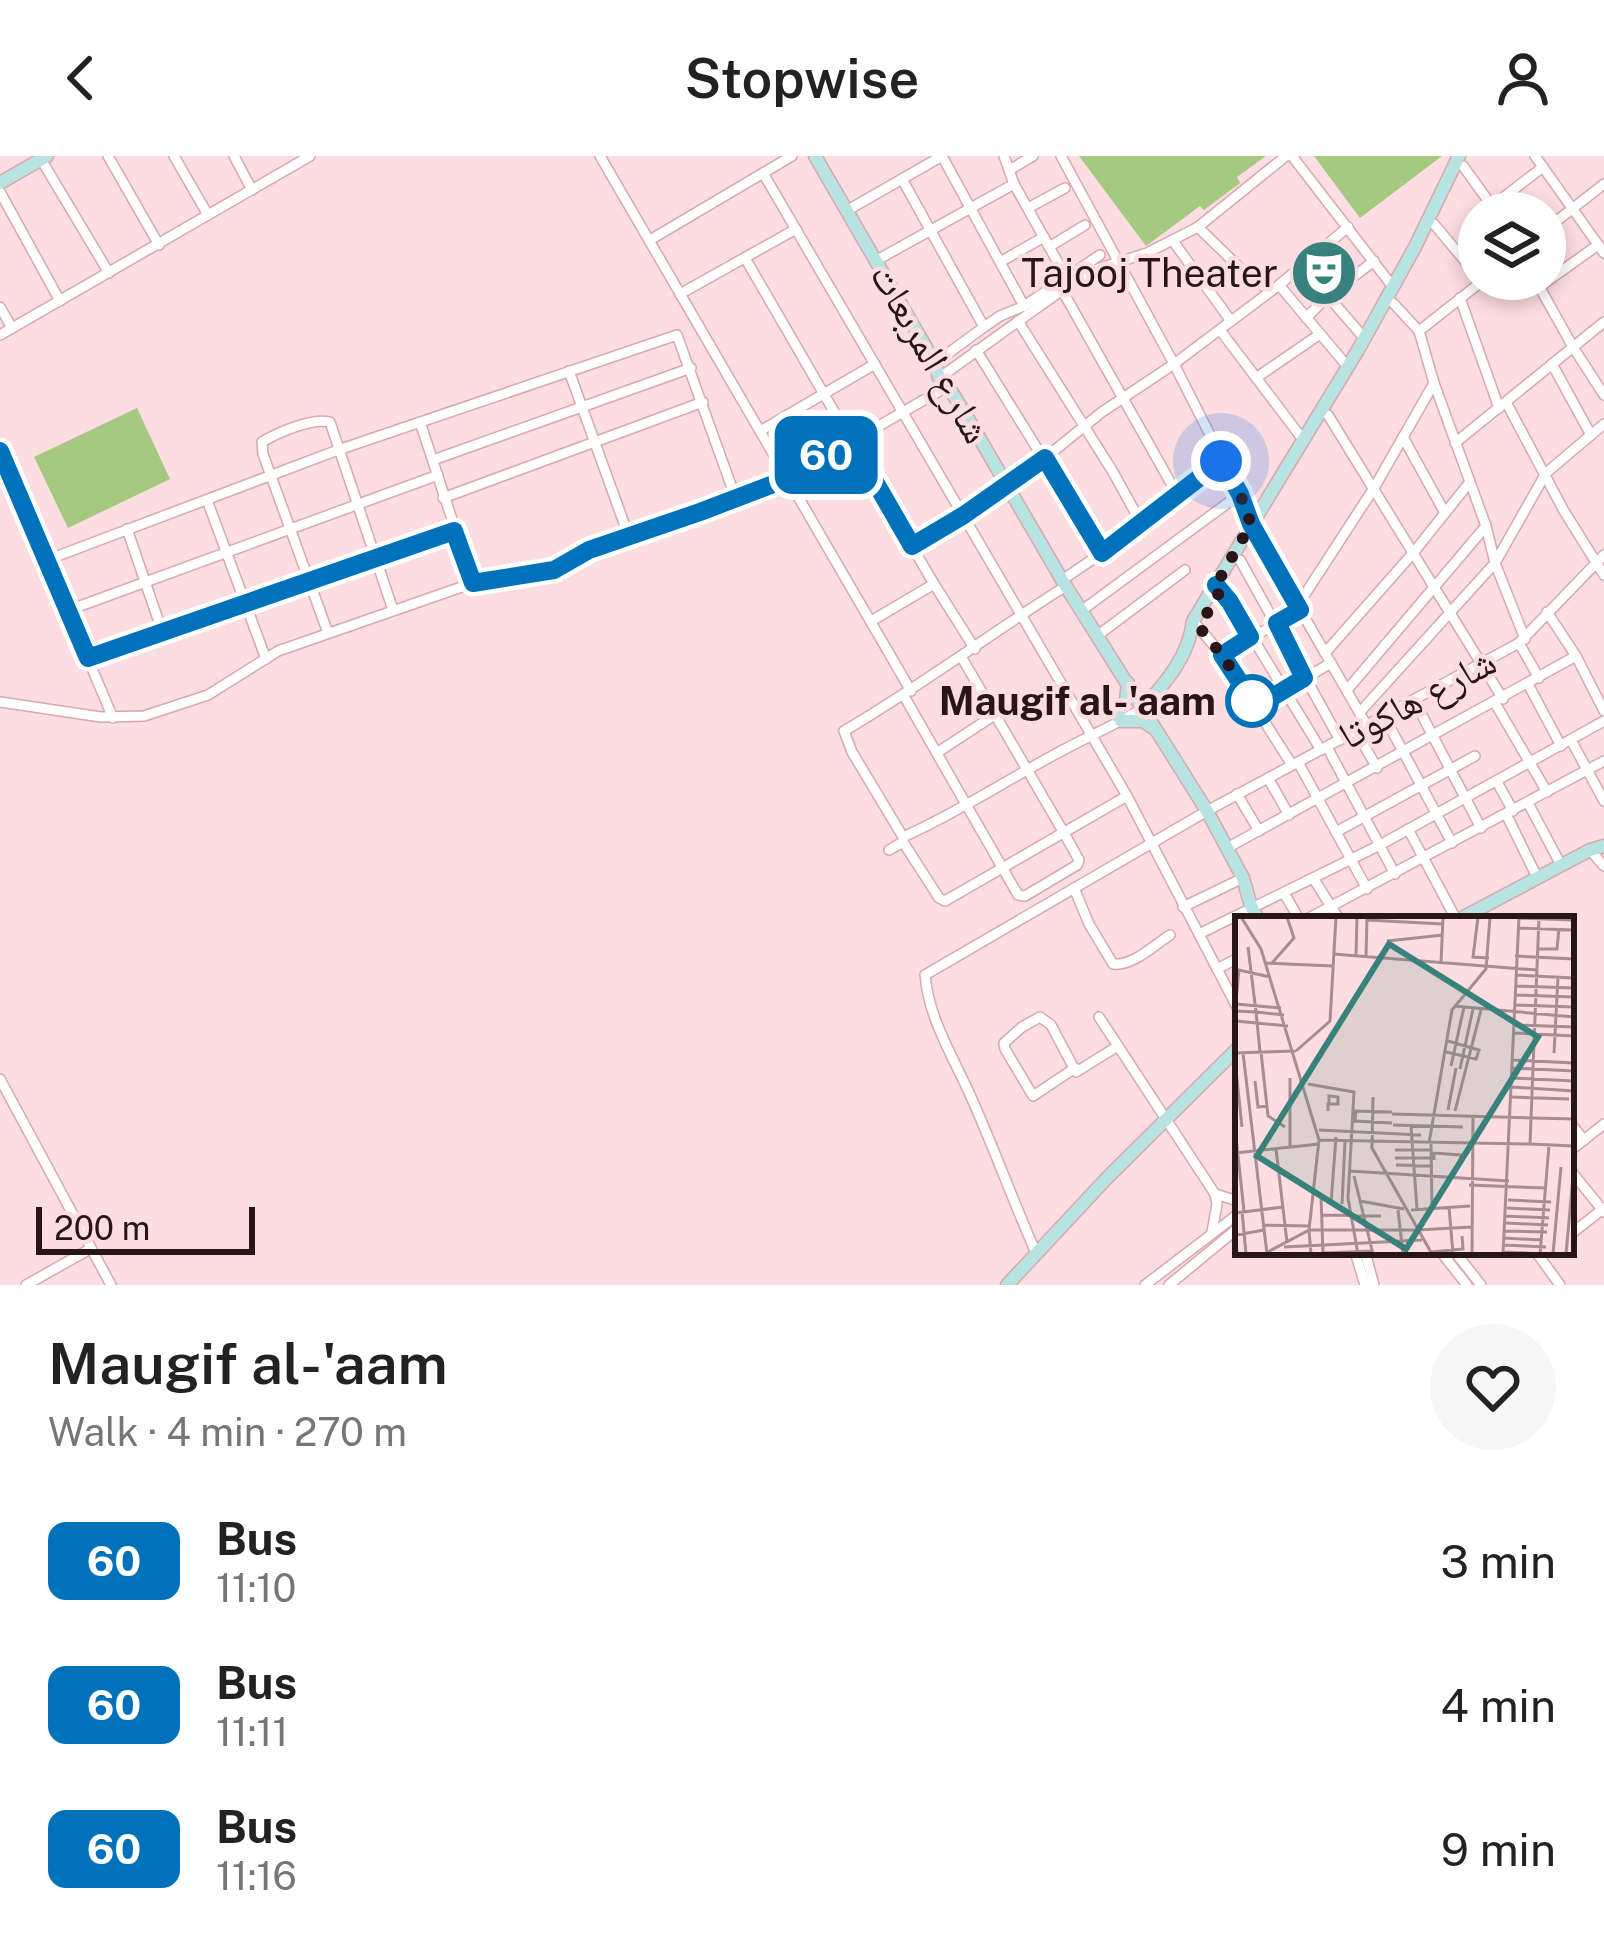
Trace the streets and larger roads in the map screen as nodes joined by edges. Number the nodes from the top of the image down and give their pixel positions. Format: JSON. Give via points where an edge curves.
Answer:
{"nodes":[{"id":1,"x":108,"y":156,"type":"edge"},
{"id":2,"x":174,"y":156,"type":"edge"},
{"id":3,"x":234,"y":156,"type":"edge"},
{"id":4,"x":309,"y":156,"type":"edge"},
{"id":5,"x":600,"y":156,"type":"edge"},
{"id":6,"x":792,"y":156,"type":"edge"},
{"id":7,"x":815,"y":156,"type":"edge"},
{"id":8,"x":942,"y":156,"type":"edge"},
{"id":9,"x":1004,"y":156,"type":"edge"},
{"id":10,"x":1034,"y":156,"type":"edge"},
{"id":11,"x":1061,"y":156,"type":"edge"},
{"id":12,"x":1289,"y":156,"type":"edge"},
{"id":13,"x":1535,"y":156,"type":"edge"},
{"id":14,"x":42,"y":157,"type":"edge"},
{"id":15,"x":1464,"y":159,"type":"edge"},
{"id":16,"x":1543,"y":166,"type":"junction"},
{"id":17,"x":1011,"y":169,"type":"junction"},
{"id":18,"x":763,"y":173,"type":"junction"},
{"id":19,"x":902,"y":179,"type":"junction"},
{"id":20,"x":1014,"y":184,"type":"junction"},
{"id":21,"x":1604,"y":184,"type":"edge"},
{"id":22,"x":0,"y":188,"type":"edge"},
{"id":23,"x":1065,"y":188,"type":"dead end"},
{"id":24,"x":253,"y":190,"type":"junction"},
{"id":25,"x":1484,"y":192,"type":"edge"},
{"id":26,"x":1514,"y":192,"type":"edge"},
{"id":27,"x":970,"y":208,"type":"junction"},
{"id":28,"x":1028,"y":208,"type":"junction"},
{"id":29,"x":1572,"y":209,"type":"junction"},
{"id":30,"x":848,"y":210,"type":"junction"},
{"id":31,"x":1566,"y":214,"type":"edge"},
{"id":32,"x":208,"y":215,"type":"junction"},
{"id":33,"x":1434,"y":224,"type":"junction"},
{"id":34,"x":1085,"y":225,"type":"dead end"},
{"id":35,"x":1198,"y":227,"type":"junction"},
{"id":36,"x":1348,"y":227,"type":"junction"},
{"id":37,"x":796,"y":229,"type":"junction"},
{"id":38,"x":930,"y":230,"type":"junction"},
{"id":39,"x":650,"y":240,"type":"junction"},
{"id":40,"x":1173,"y":241,"type":"junction"},
{"id":41,"x":1046,"y":242,"type":"junction"},
{"id":42,"x":159,"y":244,"type":"junction"},
{"id":43,"x":1601,"y":249,"type":"edge"},
{"id":44,"x":1458,"y":253,"type":"edge"},
{"id":45,"x":1100,"y":255,"type":"dead end"},
{"id":46,"x":745,"y":258,"type":"junction"},
{"id":47,"x":877,"y":260,"type":"junction"},
{"id":48,"x":1118,"y":260,"type":"junction"},
{"id":49,"x":1374,"y":261,"type":"junction"},
{"id":50,"x":1000,"y":262,"type":"junction"},
{"id":51,"x":1302,"y":266,"type":"junction"},
{"id":52,"x":1566,"y":268,"type":"edge"},
{"id":53,"x":109,"y":273,"type":"junction"},
{"id":54,"x":1066,"y":277,"type":"junction"},
{"id":55,"x":1393,"y":287,"type":"junction"},
{"id":56,"x":1275,"y":288,"type":"junction"},
{"id":57,"x":1061,"y":290,"type":"junction"},
{"id":58,"x":680,"y":294,"type":"junction"},
{"id":59,"x":1328,"y":296,"type":"junction"},
{"id":60,"x":1458,"y":300,"type":"edge"},
{"id":61,"x":1461,"y":300,"type":"edge"},
{"id":62,"x":1547,"y":300,"type":"edge"},
{"id":63,"x":60,"y":301,"type":"junction"},
{"id":64,"x":1393,"y":303,"type":"junction"},
{"id":65,"x":1024,"y":306,"type":"junction"},
{"id":66,"x":0,"y":307,"type":"edge"},
{"id":67,"x":1306,"y":318,"type":"junction"},
{"id":68,"x":1018,"y":321,"type":"junction"},
{"id":69,"x":1231,"y":321,"type":"junction"},
{"id":70,"x":1604,"y":322,"type":"edge"},
{"id":71,"x":984,"y":327,"type":"junction"},
{"id":72,"x":12,"y":328,"type":"junction"},
{"id":73,"x":1220,"y":330,"type":"junction"},
{"id":74,"x":1418,"y":331,"type":"junction"},
{"id":75,"x":1320,"y":334,"type":"junction"},
{"id":76,"x":0,"y":335,"type":"edge"},
{"id":77,"x":1364,"y":339,"type":"junction"},
{"id":78,"x":1573,"y":347,"type":"junction"},
{"id":79,"x":976,"y":350,"type":"junction"},
{"id":80,"x":875,"y":364,"type":"junction"},
{"id":81,"x":1174,"y":364,"type":"junction"},
{"id":82,"x":1552,"y":364,"type":"junction"},
{"id":83,"x":1348,"y":367,"type":"junction"},
{"id":84,"x":691,"y":368,"type":"junction"},
{"id":85,"x":569,"y":371,"type":"junction"},
{"id":86,"x":940,"y":376,"type":"junction"},
{"id":87,"x":1256,"y":378,"type":"junction"},
{"id":88,"x":1433,"y":382,"type":"junction"},
{"id":89,"x":825,"y":393,"type":"junction"},
{"id":90,"x":1604,"y":394,"type":"edge"},
{"id":91,"x":1122,"y":398,"type":"junction"},
{"id":92,"x":703,"y":402,"type":"junction"},
{"id":93,"x":1503,"y":405,"type":"junction"},
{"id":94,"x":582,"y":407,"type":"junction"},
{"id":95,"x":903,"y":411,"type":"junction"},
{"id":96,"x":1328,"y":415,"type":"junction"},
{"id":97,"x":420,"y":422,"type":"junction"},
{"id":98,"x":1604,"y":424,"type":"edge"},
{"id":99,"x":1082,"y":427,"type":"junction"},
{"id":100,"x":760,"y":431,"type":"junction"},
{"id":101,"x":1591,"y":435,"type":"junction"},
{"id":102,"x":1403,"y":437,"type":"junction"},
{"id":103,"x":851,"y":440,"type":"junction"},
{"id":104,"x":1304,"y":441,"type":"junction"},
{"id":105,"x":594,"y":442,"type":"junction"},
{"id":106,"x":1455,"y":443,"type":"junction"},
{"id":107,"x":338,"y":450,"type":"junction"},
{"id":108,"x":0,"y":451,"type":"edge"},
{"id":109,"x":1045,"y":458,"type":"junction"},
{"id":110,"x":433,"y":460,"type":"junction"},
{"id":111,"x":1221,"y":461,"type":"junction"},
{"id":112,"x":1546,"y":473,"type":"junction"},
{"id":113,"x":272,"y":475,"type":"junction"},
{"id":114,"x":438,"y":475,"type":"junction"},
{"id":115,"x":789,"y":478,"type":"junction"},
{"id":116,"x":1469,"y":483,"type":"junction"},
{"id":117,"x":1006,"y":484,"type":"junction"},
{"id":118,"x":1374,"y":488,"type":"junction"},
{"id":119,"x":1178,"y":494,"type":"junction"},
{"id":120,"x":1240,"y":494,"type":"junction"},
{"id":121,"x":443,"y":498,"type":"junction"},
{"id":122,"x":736,"y":499,"type":"junction"},
{"id":123,"x":207,"y":500,"type":"junction"},
{"id":124,"x":358,"y":506,"type":"junction"},
{"id":125,"x":1445,"y":513,"type":"junction"},
{"id":126,"x":964,"y":515,"type":"junction"},
{"id":127,"x":1141,"y":523,"type":"junction"},
{"id":128,"x":1486,"y":526,"type":"junction"},
{"id":129,"x":1253,"y":528,"type":"junction"},
{"id":130,"x":127,"y":529,"type":"junction"},
{"id":131,"x":292,"y":529,"type":"junction"},
{"id":132,"x":454,"y":531,"type":"junction"},
{"id":133,"x":629,"y":537,"type":"junction"},
{"id":134,"x":912,"y":546,"type":"junction"},
{"id":135,"x":1414,"y":552,"type":"junction"},
{"id":136,"x":226,"y":553,"type":"junction"},
{"id":137,"x":1102,"y":553,"type":"junction"},
{"id":138,"x":375,"y":557,"type":"junction"},
{"id":139,"x":1600,"y":559,"type":"edge"},
{"id":140,"x":46,"y":560,"type":"junction"},
{"id":141,"x":1240,"y":560,"type":"junction"},
{"id":142,"x":1495,"y":563,"type":"junction"},
{"id":143,"x":1185,"y":570,"type":"dead end"},
{"id":144,"x":1604,"y":575,"type":"edge"},
{"id":145,"x":309,"y":580,"type":"junction"},
{"id":146,"x":146,"y":582,"type":"junction"},
{"id":147,"x":473,"y":583,"type":"junction"},
{"id":148,"x":1064,"y":583,"type":"junction"},
{"id":149,"x":934,"y":584,"type":"junction"},
{"id":150,"x":1436,"y":587,"type":"junction"},
{"id":151,"x":1218,"y":588,"type":"junction"},
{"id":152,"x":245,"y":602,"type":"junction"},
{"id":153,"x":1299,"y":608,"type":"junction"},
{"id":154,"x":68,"y":610,"type":"junction"},
{"id":155,"x":393,"y":610,"type":"junction"},
{"id":156,"x":1082,"y":611,"type":"junction"},
{"id":157,"x":1452,"y":612,"type":"junction"},
{"id":158,"x":1547,"y":612,"type":"junction"},
{"id":159,"x":1021,"y":615,"type":"junction"},
{"id":160,"x":872,"y":620,"type":"junction"},
{"id":161,"x":1277,"y":623,"type":"junction"},
{"id":162,"x":1195,"y":626,"type":"junction"},
{"id":163,"x":162,"y":631,"type":"junction"},
{"id":164,"x":328,"y":633,"type":"junction"},
{"id":165,"x":1097,"y":636,"type":"junction"},
{"id":166,"x":1250,"y":637,"type":"junction"},
{"id":167,"x":1522,"y":641,"type":"junction"},
{"id":168,"x":975,"y":649,"type":"junction"},
{"id":169,"x":1222,"y":655,"type":"junction"},
{"id":170,"x":1576,"y":656,"type":"junction"},
{"id":171,"x":88,"y":658,"type":"junction"},
{"id":172,"x":962,"y":658,"type":"junction"},
{"id":173,"x":1328,"y":658,"type":"junction"},
{"id":174,"x":266,"y":659,"type":"junction"},
{"id":175,"x":1483,"y":663,"type":"junction"},
{"id":176,"x":1304,"y":678,"type":"junction"},
{"id":177,"x":1539,"y":678,"type":"junction"},
{"id":178,"x":1167,"y":680,"type":"junction"},
{"id":179,"x":1129,"y":684,"type":"junction"},
{"id":180,"x":1528,"y":684,"type":"junction"},
{"id":181,"x":1347,"y":690,"type":"junction"},
{"id":182,"x":1282,"y":691,"type":"junction"},
{"id":183,"x":908,"y":693,"type":"junction"},
{"id":184,"x":1414,"y":700,"type":"junction"},
{"id":185,"x":1499,"y":701,"type":"junction"},
{"id":186,"x":0,"y":702,"type":"edge"},
{"id":187,"x":1142,"y":704,"type":"junction"},
{"id":188,"x":1256,"y":707,"type":"junction"},
{"id":189,"x":1604,"y":711,"type":"edge"},
{"id":190,"x":1360,"y":712,"type":"junction"},
{"id":191,"x":996,"y":714,"type":"junction"},
{"id":192,"x":1384,"y":716,"type":"junction"},
{"id":193,"x":113,"y":718,"type":"junction"},
{"id":194,"x":1119,"y":719,"type":"junction"},
{"id":195,"x":1604,"y":722,"type":"edge"},
{"id":196,"x":1362,"y":729,"type":"junction"},
{"id":197,"x":1160,"y":734,"type":"junction"},
{"id":198,"x":1091,"y":735,"type":"junction"},
{"id":199,"x":1433,"y":737,"type":"junction"},
{"id":200,"x":1340,"y":740,"type":"junction"},
{"id":201,"x":1566,"y":743,"type":"junction"},
{"id":202,"x":1324,"y":748,"type":"junction"},
{"id":203,"x":938,"y":752,"type":"junction"},
{"id":204,"x":1404,"y":753,"type":"junction"},
{"id":205,"x":1475,"y":756,"type":"dead end"},
{"id":206,"x":1604,"y":761,"type":"edge"},
{"id":207,"x":1531,"y":763,"type":"junction"},
{"id":208,"x":1295,"y":764,"type":"junction"},
{"id":209,"x":1377,"y":768,"type":"junction"},
{"id":210,"x":1028,"y":769,"type":"junction"},
{"id":211,"x":1451,"y":770,"type":"junction"},
{"id":212,"x":1588,"y":771,"type":"junction"},
{"id":213,"x":1268,"y":778,"type":"junction"},
{"id":214,"x":1497,"y":782,"type":"junction"},
{"id":215,"x":1347,"y":784,"type":"junction"},
{"id":216,"x":1422,"y":785,"type":"junction"},
{"id":217,"x":1547,"y":792,"type":"junction"},
{"id":218,"x":1237,"y":794,"type":"junction"},
{"id":219,"x":1126,"y":796,"type":"junction"},
{"id":220,"x":1603,"y":798,"type":"edge"},
{"id":221,"x":1318,"y":799,"type":"junction"},
{"id":222,"x":1466,"y":799,"type":"junction"},
{"id":223,"x":1528,"y":803,"type":"junction"},
{"id":224,"x":967,"y":805,"type":"junction"},
{"id":225,"x":1207,"y":811,"type":"junction"},
{"id":226,"x":1509,"y":812,"type":"junction"},
{"id":227,"x":1437,"y":814,"type":"junction"},
{"id":228,"x":1289,"y":815,"type":"junction"},
{"id":229,"x":1364,"y":816,"type":"junction"},
{"id":230,"x":1481,"y":827,"type":"junction"},
{"id":231,"x":1408,"y":829,"type":"junction"},
{"id":232,"x":1258,"y":832,"type":"junction"},
{"id":233,"x":1336,"y":832,"type":"junction"},
{"id":234,"x":1064,"y":833,"type":"junction"},
{"id":235,"x":903,"y":840,"type":"junction"},
{"id":236,"x":1452,"y":843,"type":"junction"},
{"id":237,"x":1152,"y":844,"type":"junction"},
{"id":238,"x":1380,"y":844,"type":"junction"},
{"id":239,"x":1227,"y":848,"type":"junction"},
{"id":240,"x":1597,"y":848,"type":"edge"},
{"id":241,"x":889,"y":850,"type":"dead end"},
{"id":242,"x":1424,"y":859,"type":"junction"},
{"id":243,"x":1351,"y":860,"type":"junction"},
{"id":244,"x":1561,"y":865,"type":"junction"},
{"id":245,"x":1604,"y":866,"type":"edge"},
{"id":246,"x":1004,"y":869,"type":"junction"},
{"id":247,"x":1395,"y":874,"type":"junction"},
{"id":248,"x":1243,"y":878,"type":"junction"},
{"id":249,"x":1313,"y":878,"type":"junction"},
{"id":250,"x":1538,"y":878,"type":"junction"},
{"id":251,"x":1074,"y":888,"type":"junction"},
{"id":252,"x":1367,"y":889,"type":"junction"},
{"id":253,"x":1284,"y":893,"type":"junction"},
{"id":254,"x":1330,"y":907,"type":"junction"},
{"id":255,"x":1183,"y":908,"type":"junction"},
{"id":256,"x":1255,"y":912,"type":"edge"},
{"id":257,"x":1301,"y":916,"type":"edge"},
{"id":258,"x":1310,"y":916,"type":"edge"},
{"id":259,"x":1337,"y":916,"type":"edge"},
{"id":260,"x":1456,"y":916,"type":"edge"},
{"id":261,"x":1464,"y":916,"type":"edge"},
{"id":262,"x":1235,"y":920,"type":"edge"},
{"id":263,"x":1199,"y":934,"type":"junction"},
{"id":264,"x":1170,"y":935,"type":"dead end"},
{"id":265,"x":1235,"y":960,"type":"edge"},
{"id":266,"x":1217,"y":969,"type":"junction"},
{"id":267,"x":1235,"y":1003,"type":"edge"},
{"id":268,"x":1099,"y":1017,"type":"dead end"},
{"id":269,"x":1118,"y":1046,"type":"junction"},
{"id":270,"x":1235,"y":1051,"type":"edge"},
{"id":271,"x":1076,"y":1072,"type":"junction"},
{"id":272,"x":0,"y":1079,"type":"edge"},
{"id":273,"x":1165,"y":1118,"type":"junction"},
{"id":274,"x":1604,"y":1124,"type":"edge"},
{"id":275,"x":1574,"y":1127,"type":"edge"},
{"id":276,"x":1584,"y":1139,"type":"junction"},
{"id":277,"x":1574,"y":1147,"type":"edge"},
{"id":278,"x":1574,"y":1175,"type":"edge"},
{"id":279,"x":1215,"y":1194,"type":"junction"},
{"id":280,"x":1235,"y":1200,"type":"edge"},
{"id":281,"x":1604,"y":1210,"type":"edge"},
{"id":282,"x":1235,"y":1216,"type":"edge"},
{"id":283,"x":1235,"y":1230,"type":"edge"},
{"id":284,"x":1212,"y":1232,"type":"junction"},
{"id":285,"x":1574,"y":1232,"type":"edge"},
{"id":286,"x":90,"y":1249,"type":"junction"},
{"id":287,"x":1036,"y":1253,"type":"junction"},
{"id":288,"x":1355,"y":1255,"type":"edge"},
{"id":289,"x":1365,"y":1255,"type":"edge"},
{"id":290,"x":1443,"y":1255,"type":"edge"},
{"id":291,"x":1457,"y":1255,"type":"edge"},
{"id":292,"x":1543,"y":1255,"type":"edge"},
{"id":293,"x":26,"y":1285,"type":"edge"},
{"id":294,"x":111,"y":1285,"type":"edge"},
{"id":295,"x":1007,"y":1285,"type":"edge"},
{"id":296,"x":1145,"y":1285,"type":"edge"},
{"id":297,"x":1169,"y":1285,"type":"edge"},
{"id":298,"x":1370,"y":1285,"type":"edge"},
{"id":299,"x":1467,"y":1285,"type":"edge"},
{"id":300,"x":1481,"y":1285,"type":"edge"},
{"id":301,"x":1561,"y":1285,"type":"edge"}],
"edges":[{"from":1,"to":42,"type":"street"},
{"from":2,"to":32,"type":"street"},
{"from":3,"to":24,"type":"street"},
{"from":4,"to":24,"type":"street"},
{"from":5,"to":39,"type":"street"},
{"from":6,"to":18,"type":"street"},
{"from":7,"to":30,"type":"street","name":"شارع المربعات"},
{"from":8,"to":19,"type":"street"},
{"from":8,"to":27,"type":"street"},
{"from":9,"to":17,"type":"street"},
{"from":10,"to":17,"type":"street"},
{"from":11,"to":48,"type":"street"},
{"from":12,"to":35,"type":"street"},
{"from":12,"to":36,"type":"street"},
{"from":13,"to":16,"type":"street"},
{"from":14,"to":22,"type":"street"},
{"from":14,"to":53,"type":"street"},
{"from":15,"to":25,"type":"street"},
{"from":15,"to":33,"type":"street"},
{"from":15,"to":55,"type":"street"},
{"from":16,"to":26,"type":"street"},
{"from":16,"to":29,"type":"street"},
{"from":17,"to":20,"type":"street"},
{"from":18,"to":37,"type":"street"},
{"from":18,"to":39,"type":"street"},
{"from":19,"to":30,"type":"street"},
{"from":19,"to":38,"type":"street"},
{"from":20,"to":27,"type":"street"},
{"from":20,"to":28,"type":"street"},
{"from":21,"to":29,"type":"street"},
{"from":22,"to":63,"type":"street"},
{"from":23,"to":28,"type":"street"},
{"from":24,"to":32,"type":"street"},
{"from":27,"to":38,"type":"street"},
{"from":27,"to":50,"type":"street"},
{"from":28,"to":41,"type":"street"},
{"from":29,"to":31,"type":"street"},
{"from":29,"to":43,"type":"street"},
{"from":30,"to":47,"type":"street","name":"شارع المربعات"},
{"from":32,"to":42,"type":"street"},
{"from":33,"to":44,"type":"street"},
{"from":33,"to":64,"type":"street"},
{"from":34,"to":41,"type":"street"},
{"from":35,"to":40,"type":"street"},
{"from":35,"to":56,"type":"street","via":[[1248,276]]},
{"from":36,"to":49,"type":"street"},
{"from":36,"to":51,"type":"street"},
{"from":37,"to":46,"type":"street"},
{"from":37,"to":80,"type":"street"},
{"from":38,"to":47,"type":"street"},
{"from":38,"to":71,"type":"street"},
{"from":39,"to":58,"type":"street"},
{"from":40,"to":48,"type":"street"},
{"from":40,"to":69,"type":"street"},
{"from":41,"to":50,"type":"street"},
{"from":41,"to":54,"type":"street"},
{"from":42,"to":53,"type":"street"},
{"from":43,"to":52,"type":"street"},
{"from":45,"to":54,"type":"street"},
{"from":46,"to":58,"type":"street"},
{"from":46,"to":89,"type":"street"},
{"from":47,"to":86,"type":"street","name":"شارع المربعات"},
{"from":48,"to":57,"type":"street"},
{"from":48,"to":81,"type":"street"},
{"from":49,"to":55,"type":"street"},
{"from":49,"to":59,"type":"street"},
{"from":50,"to":65,"type":"street"},
{"from":51,"to":56,"type":"street"},
{"from":51,"to":59,"type":"street"},
{"from":53,"to":63,"type":"street"},
{"from":54,"to":65,"type":"street"},
{"from":55,"to":77,"type":"street"},
{"from":56,"to":67,"type":"street"},
{"from":56,"to":69,"type":"street"},
{"from":57,"to":68,"type":"street"},
{"from":57,"to":91,"type":"street"},
{"from":58,"to":100,"type":"street"},
{"from":59,"to":67,"type":"street"},
{"from":59,"to":77,"type":"street"},
{"from":60,"to":74,"type":"street"},
{"from":61,"to":93,"type":"street"},
{"from":62,"to":78,"type":"street"},
{"from":63,"to":72,"type":"street"},
{"from":64,"to":74,"type":"street"},
{"from":64,"to":96,"type":"street"},
{"from":65,"to":71,"type":"street"},
{"from":66,"to":72,"type":"street"},
{"from":67,"to":75,"type":"street"},
{"from":68,"to":79,"type":"street"},
{"from":68,"to":99,"type":"street"},
{"from":69,"to":73,"type":"street"},
{"from":70,"to":78,"type":"street"},
{"from":71,"to":86,"type":"street"},
{"from":72,"to":76,"type":"street"},
{"from":73,"to":81,"type":"street"},
{"from":73,"to":87,"type":"street"},
{"from":74,"to":88,"type":"street"},
{"from":75,"to":83,"type":"street"},
{"from":75,"to":87,"type":"street"},
{"from":77,"to":83,"type":"street"},
{"from":78,"to":82,"type":"street"},
{"from":78,"to":90,"type":"street"},
{"from":79,"to":86,"type":"street"},
{"from":79,"to":109,"type":"street"},
{"from":80,"to":89,"type":"street"},
{"from":80,"to":95,"type":"street"},
{"from":81,"to":91,"type":"street"},
{"from":81,"to":111,"type":"street"},
{"from":82,"to":93,"type":"street"},
{"from":82,"to":101,"type":"street"},
{"from":83,"to":104,"type":"street"},
{"from":84,"to":85,"type":"street","via":[[677,334]]},
{"from":84,"to":92,"type":"street"},
{"from":84,"to":94,"type":"street"},
{"from":85,"to":94,"type":"street"},
{"from":85,"to":97,"type":"street"},
{"from":86,"to":95,"type":"street"},
{"from":86,"to":117,"type":"street","name":"شارع المربعات"},
{"from":87,"to":104,"type":"street"},
{"from":88,"to":102,"type":"street"},
{"from":88,"to":106,"type":"street"},
{"from":89,"to":100,"type":"street"},
{"from":89,"to":103,"type":"street"},
{"from":91,"to":99,"type":"street"},
{"from":91,"to":119,"type":"street"},
{"from":92,"to":105,"type":"street"},
{"from":92,"to":122,"type":"street"},
{"from":93,"to":106,"type":"street"},
{"from":93,"to":112,"type":"street"},
{"from":94,"to":105,"type":"street"},
{"from":94,"to":110,"type":"street"},
{"from":95,"to":103,"type":"street"},
{"from":95,"to":126,"type":"street"},
{"from":96,"to":118,"type":"street"},
{"from":96,"to":129,"type":"street"},
{"from":97,"to":107,"type":"street"},
{"from":97,"to":110,"type":"street"},
{"from":98,"to":101,"type":"street"},
{"from":99,"to":109,"type":"street"},
{"from":99,"to":127,"type":"street"},
{"from":100,"to":115,"type":"street"},
{"from":101,"to":112,"type":"street"},
{"from":102,"to":118,"type":"street"},
{"from":102,"to":125,"type":"street"},
{"from":103,"to":115,"type":"street"},
{"from":103,"to":134,"type":"street"},
{"from":104,"to":129,"type":"street"},
{"from":105,"to":121,"type":"street"},
{"from":105,"to":133,"type":"street"},
{"from":106,"to":116,"type":"street"},
{"from":107,"to":113,"type":"street"},
{"from":107,"to":113,"type":"street","via":[[326,420],[265,439]]},
{"from":107,"to":124,"type":"street"},
{"from":108,"to":140,"type":"street"},
{"from":109,"to":117,"type":"street"},
{"from":109,"to":137,"type":"street"},
{"from":110,"to":114,"type":"street"},
{"from":111,"to":119,"type":"street"},
{"from":111,"to":120,"type":"street"},
{"from":112,"to":139,"type":"street"},
{"from":112,"to":142,"type":"street"},
{"from":113,"to":123,"type":"street"},
{"from":113,"to":131,"type":"street"},
{"from":114,"to":121,"type":"street"},
{"from":114,"to":124,"type":"street"},
{"from":115,"to":122,"type":"street"},
{"from":115,"to":160,"type":"street"},
{"from":116,"to":125,"type":"street"},
{"from":116,"to":128,"type":"street"},
{"from":117,"to":126,"type":"street"},
{"from":117,"to":148,"type":"street","name":"شارع المربعات"},
{"from":118,"to":135,"type":"street"},
{"from":118,"to":153,"type":"street"},
{"from":119,"to":127,"type":"street"},
{"from":120,"to":129,"type":"street"},
{"from":120,"to":156,"type":"street"},
{"from":121,"to":132,"type":"street"},
{"from":122,"to":133,"type":"street"},
{"from":123,"to":130,"type":"street"},
{"from":123,"to":136,"type":"street"},
{"from":124,"to":131,"type":"street"},
{"from":124,"to":138,"type":"street"},
{"from":125,"to":135,"type":"street"},
{"from":126,"to":134,"type":"street"},
{"from":126,"to":159,"type":"street"},
{"from":127,"to":137,"type":"street"},
{"from":128,"to":142,"type":"street"},
{"from":128,"to":150,"type":"street"},
{"from":129,"to":141,"type":"street"},
{"from":129,"to":151,"type":"street"},
{"from":129,"to":153,"type":"street"},
{"from":130,"to":140,"type":"street"},
{"from":130,"to":146,"type":"street"},
{"from":131,"to":136,"type":"street"},
{"from":131,"to":145,"type":"street"},
{"from":132,"to":138,"type":"street"},
{"from":132,"to":147,"type":"street"},
{"from":133,"to":147,"type":"street","via":[[554,570]]},
{"from":134,"to":149,"type":"street"},
{"from":135,"to":150,"type":"street"},
{"from":135,"to":173,"type":"street"},
{"from":136,"to":146,"type":"street"},
{"from":136,"to":152,"type":"street"},
{"from":137,"to":148,"type":"street"},
{"from":138,"to":145,"type":"street"},
{"from":138,"to":155,"type":"street"},
{"from":139,"to":144,"type":"street"},
{"from":139,"to":158,"type":"street","name":"شارع هاكوتا"},
{"from":140,"to":154,"type":"street"},
{"from":141,"to":151,"type":"street"},
{"from":141,"to":161,"type":"street"},
{"from":142,"to":157,"type":"street"},
{"from":142,"to":167,"type":"street"},
{"from":143,"to":165,"type":"street"},
{"from":145,"to":152,"type":"street"},
{"from":145,"to":164,"type":"street"},
{"from":146,"to":154,"type":"street"},
{"from":146,"to":163,"type":"street"},
{"from":147,"to":155,"type":"street"},
{"from":148,"to":156,"type":"street","name":"شارع المربعات"},
{"from":148,"to":159,"type":"street"},
{"from":149,"to":160,"type":"street"},
{"from":149,"to":168,"type":"street"},
{"from":150,"to":157,"type":"street"},
{"from":150,"to":181,"type":"street"},
{"from":151,"to":162,"type":"street"},
{"from":151,"to":166,"type":"street"},
{"from":152,"to":163,"type":"street"},
{"from":152,"to":174,"type":"street"},
{"from":153,"to":161,"type":"street"},
{"from":153,"to":173,"type":"street"},
{"from":154,"to":171,"type":"street"},
{"from":155,"to":164,"type":"street"},
{"from":156,"to":165,"type":"street","name":"شارع المربعات"},
{"from":157,"to":175,"type":"street"},
{"from":157,"to":190,"type":"street"},
{"from":158,"to":167,"type":"street","name":"شارع هاكوتا"},
{"from":158,"to":170,"type":"street"},
{"from":159,"to":168,"type":"street"},
{"from":159,"to":198,"type":"street"},
{"from":160,"to":183,"type":"street"},
{"from":161,"to":166,"type":"street"},
{"from":161,"to":176,"type":"street"},
{"from":162,"to":169,"type":"street"},
{"from":162,"to":178,"type":"street"},
{"from":163,"to":171,"type":"street"},
{"from":164,"to":174,"type":"street"},
{"from":165,"to":179,"type":"street","name":"شارع المربعات"},
{"from":166,"to":169,"type":"street"},
{"from":166,"to":182,"type":"street"},
{"from":167,"to":175,"type":"street","name":"شارع هاكوتا"},
{"from":167,"to":177,"type":"street"},
{"from":168,"to":172,"type":"street"},
{"from":169,"to":188,"type":"street"},
{"from":170,"to":177,"type":"street"},
{"from":170,"to":189,"type":"street"},
{"from":171,"to":193,"type":"street"},
{"from":172,"to":183,"type":"street"},
{"from":172,"to":191,"type":"street"},
{"from":173,"to":176,"type":"street"},
{"from":173,"to":181,"type":"street"},
{"from":174,"to":193,"type":"street","via":[[208,694]]},
{"from":175,"to":184,"type":"street","name":"شارع هاكوتا"},
{"from":175,"to":185,"type":"street"},
{"from":176,"to":182,"type":"street"},
{"from":176,"to":200,"type":"street"},
{"from":177,"to":180,"type":"street"},
{"from":178,"to":179,"type":"street"},
{"from":178,"to":187,"type":"street"},
{"from":178,"to":197,"type":"street"},
{"from":179,"to":187,"type":"street","name":"شارع المربعات"},
{"from":179,"to":194,"type":"street"},
{"from":180,"to":185,"type":"street"},
{"from":180,"to":201,"type":"street"},
{"from":181,"to":190,"type":"street"},
{"from":182,"to":188,"type":"street"},
{"from":182,"to":202,"type":"street"},
{"from":183,"to":203,"type":"street"},
{"from":183,"to":235,"type":"street","via":[[844,731]]},
{"from":184,"to":192,"type":"street","name":"شارع هاكوتا"},
{"from":184,"to":199,"type":"street"},
{"from":185,"to":199,"type":"street"},
{"from":185,"to":207,"type":"street"},
{"from":186,"to":193,"type":"street"},
{"from":187,"to":194,"type":"street"},
{"from":187,"to":197,"type":"street","name":"شارع المربعات"},
{"from":188,"to":208,"type":"street"},
{"from":190,"to":196,"type":"street"},
{"from":191,"to":203,"type":"street"},
{"from":191,"to":210,"type":"street"},
{"from":192,"to":196,"type":"street","name":"شارع هاكوتا"},
{"from":192,"to":204,"type":"street"},
{"from":194,"to":197,"type":"street","via":[[1143,721]]},
{"from":194,"to":198,"type":"street"},
{"from":195,"to":201,"type":"street"},
{"from":196,"to":200,"type":"street","name":"شارع هاكوتا"},
{"from":196,"to":209,"type":"street"},
{"from":197,"to":225,"type":"street","name":"شارع المربعات"},
{"from":198,"to":210,"type":"street"},
{"from":198,"to":219,"type":"street"},
{"from":199,"to":204,"type":"street"},
{"from":199,"to":211,"type":"street"},
{"from":200,"to":202,"type":"street","name":"شارع هاكوتا"},
{"from":201,"to":207,"type":"street"},
{"from":201,"to":212,"type":"street"},
{"from":202,"to":208,"type":"street","name":"شارع هاكوتا"},
{"from":202,"to":215,"type":"street"},
{"from":203,"to":224,"type":"street"},
{"from":204,"to":209,"type":"street"},
{"from":204,"to":216,"type":"street"},
{"from":205,"to":211,"type":"street"},
{"from":206,"to":212,"type":"street"},
{"from":207,"to":214,"type":"street"},
{"from":207,"to":217,"type":"street"},
{"from":208,"to":213,"type":"street","name":"شارع هاكوتا"},
{"from":208,"to":221,"type":"street"},
{"from":209,"to":215,"type":"street"},
{"from":210,"to":224,"type":"street"},
{"from":210,"to":234,"type":"street"},
{"from":211,"to":216,"type":"street"},
{"from":211,"to":222,"type":"street"},
{"from":212,"to":217,"type":"street"},
{"from":212,"to":220,"type":"street"},
{"from":213,"to":218,"type":"street","name":"شارع هاكوتا"},
{"from":213,"to":228,"type":"street"},
{"from":214,"to":222,"type":"street"},
{"from":214,"to":226,"type":"street"},
{"from":215,"to":221,"type":"street"},
{"from":215,"to":229,"type":"street"},
{"from":216,"to":227,"type":"street"},
{"from":216,"to":229,"type":"street"},
{"from":217,"to":223,"type":"street"},
{"from":218,"to":225,"type":"street","name":"شارع هاكوتا"},
{"from":218,"to":232,"type":"street"},
{"from":219,"to":234,"type":"street"},
{"from":219,"to":237,"type":"street"},
{"from":221,"to":228,"type":"street"},
{"from":221,"to":233,"type":"street"},
{"from":222,"to":227,"type":"street"},
{"from":222,"to":230,"type":"street"},
{"from":223,"to":226,"type":"street"},
{"from":223,"to":244,"type":"street"},
{"from":224,"to":235,"type":"street"},
{"from":224,"to":246,"type":"street"},
{"from":225,"to":237,"type":"street","name":"شارع هاكوتا"},
{"from":225,"to":239,"type":"street","name":"شارع المربعات"},
{"from":226,"to":230,"type":"street"},
{"from":226,"to":250,"type":"street"},
{"from":227,"to":231,"type":"street"},
{"from":227,"to":236,"type":"street"},
{"from":228,"to":232,"type":"street"},
{"from":229,"to":233,"type":"street"},
{"from":229,"to":238,"type":"street"},
{"from":230,"to":236,"type":"street"},
{"from":231,"to":238,"type":"street"},
{"from":231,"to":242,"type":"street"},
{"from":232,"to":239,"type":"street"},
{"from":233,"to":243,"type":"street"},
{"from":234,"to":246,"type":"street"},
{"from":234,"to":246,"type":"street","via":[[1077,866],[1023,896]]},
{"from":235,"to":241,"type":"street"},
{"from":235,"to":246,"type":"street","via":[[945,901]]},
{"from":236,"to":242,"type":"street"},
{"from":237,"to":251,"type":"street","name":"شارع هاكوتا"},
{"from":237,"to":255,"type":"street"},
{"from":238,"to":243,"type":"street"},
{"from":238,"to":247,"type":"street"},
{"from":239,"to":248,"type":"street","name":"شارع المربعات"},
{"from":240,"to":244,"type":"street"},
{"from":240,"to":245,"type":"street"},
{"from":242,"to":247,"type":"street"},
{"from":242,"to":260,"type":"street"},
{"from":243,"to":249,"type":"street"},
{"from":243,"to":252,"type":"street"},
{"from":244,"to":250,"type":"street"},
{"from":247,"to":252,"type":"street"},
{"from":248,"to":255,"type":"street"},
{"from":248,"to":256,"type":"street","name":"شارع المربعات"},
{"from":249,"to":253,"type":"street"},
{"from":249,"to":254,"type":"street"},
{"from":250,"to":261,"type":"street"},
{"from":251,"to":264,"type":"street","via":[[1113,964]]},
{"from":251,"to":287,"type":"street","name":"شارع هاكوتا","via":[[924,978],[937,1027]]},
{"from":252,"to":254,"type":"street"},
{"from":253,"to":256,"type":"street"},
{"from":253,"to":257,"type":"street"},
{"from":254,"to":258,"type":"street"},
{"from":254,"to":259,"type":"street"},
{"from":255,"to":263,"type":"street"},
{"from":262,"to":263,"type":"street"},
{"from":263,"to":266,"type":"street"},
{"from":265,"to":266,"type":"street"},
{"from":266,"to":267,"type":"street"},
{"from":268,"to":269,"type":"street"},
{"from":269,"to":271,"type":"street"},
{"from":269,"to":273,"type":"street"},
{"from":270,"to":273,"type":"street"},
{"from":271,"to":271,"type":"street","via":[[1034,1096],[1004,1043],[1040,1017]]},
{"from":272,"to":286,"type":"street"},
{"from":273,"to":279,"type":"street"},
{"from":273,"to":287,"type":"street"},
{"from":274,"to":276,"type":"street"},
{"from":275,"to":276,"type":"street"},
{"from":276,"to":277,"type":"street"},
{"from":278,"to":281,"type":"street"},
{"from":279,"to":280,"type":"street"},
{"from":279,"to":284,"type":"street"},
{"from":281,"to":285,"type":"street"},
{"from":282,"to":284,"type":"street"},
{"from":283,"to":297,"type":"street"},
{"from":284,"to":296,"type":"street"},
{"from":286,"to":293,"type":"street"},
{"from":286,"to":294,"type":"street"},
{"from":287,"to":295,"type":"street"},
{"from":288,"to":298,"type":"street"},
{"from":289,"to":298,"type":"street"},
{"from":290,"to":299,"type":"street"},
{"from":291,"to":300,"type":"street"},
{"from":292,"to":301,"type":"street"}]}
